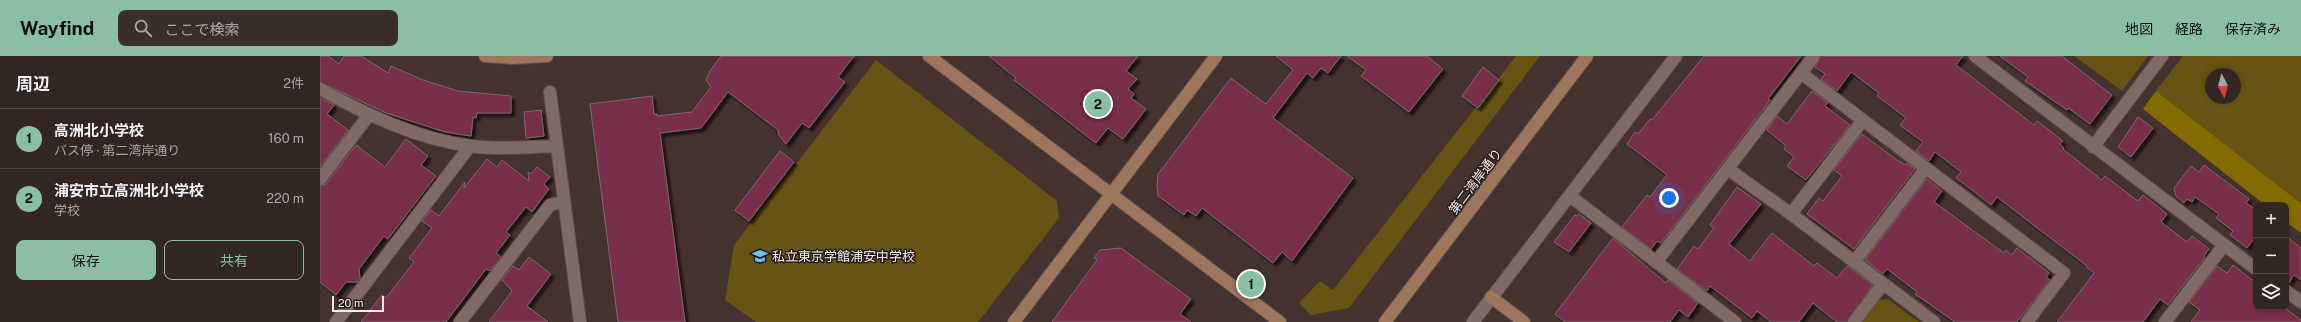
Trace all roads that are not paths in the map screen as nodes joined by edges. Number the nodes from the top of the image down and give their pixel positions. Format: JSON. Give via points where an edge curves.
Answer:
{"nodes":[{"id":1,"x":485,"y":56,"type":"edge"},
{"id":2,"x":547,"y":56,"type":"edge"},
{"id":3,"x":929,"y":56,"type":"edge"},
{"id":4,"x":1216,"y":56,"type":"edge"},
{"id":5,"x":1587,"y":56,"type":"edge"},
{"id":6,"x":1676,"y":56,"type":"edge"},
{"id":7,"x":1814,"y":56,"type":"edge"},
{"id":8,"x":1975,"y":56,"type":"edge"},
{"id":9,"x":2162,"y":56,"type":"edge"},
{"id":10,"x":1801,"y":73,"type":"junction"},
{"id":11,"x":320,"y":89,"type":"edge"},
{"id":12,"x":550,"y":92,"type":"dead end"},
{"id":13,"x":368,"y":115,"type":"junction"},
{"id":14,"x":1863,"y":120,"type":"junction"},
{"id":15,"x":470,"y":146,"type":"junction"},
{"id":16,"x":556,"y":146,"type":"junction"},
{"id":17,"x":2093,"y":147,"type":"junction"},
{"id":18,"x":1926,"y":168,"type":"junction"},
{"id":19,"x":1728,"y":169,"type":"junction"},
{"id":20,"x":320,"y":180,"type":"edge"},
{"id":21,"x":1110,"y":193,"type":"junction"},
{"id":22,"x":1570,"y":196,"type":"junction"},
{"id":23,"x":563,"y":202,"type":"junction"},
{"id":24,"x":1791,"y":214,"type":"junction"},
{"id":25,"x":2224,"y":245,"type":"junction"},
{"id":26,"x":1656,"y":262,"type":"junction"},
{"id":27,"x":1854,"y":262,"type":"junction"},
{"id":28,"x":2253,"y":266,"type":"edge"},
{"id":29,"x":1882,"y":285,"type":"junction"},
{"id":30,"x":2289,"y":293,"type":"edge"},
{"id":31,"x":1491,"y":297,"type":"junction"},
{"id":32,"x":2301,"y":302,"type":"edge"},
{"id":33,"x":336,"y":322,"type":"edge"},
{"id":34,"x":460,"y":322,"type":"edge"},
{"id":35,"x":580,"y":322,"type":"edge"},
{"id":36,"x":1014,"y":322,"type":"edge"},
{"id":37,"x":1280,"y":322,"type":"edge"},
{"id":38,"x":1385,"y":322,"type":"edge"},
{"id":39,"x":1473,"y":322,"type":"edge"},
{"id":40,"x":1524,"y":322,"type":"edge"},
{"id":41,"x":1735,"y":322,"type":"edge"},
{"id":42,"x":1854,"y":322,"type":"edge"},
{"id":43,"x":1934,"y":322,"type":"edge"},
{"id":44,"x":2027,"y":322,"type":"edge"},
{"id":45,"x":2165,"y":322,"type":"edge"}],
"edges":[{"from":1,"to":2,"type":"street"},
{"from":3,"to":21,"type":"street"},
{"from":4,"to":21,"type":"street"},
{"from":5,"to":38,"type":"street","name":"第二湾岸通り"},
{"from":6,"to":22,"type":"street"},
{"from":7,"to":10,"type":"street"},
{"from":8,"to":17,"type":"street"},
{"from":9,"to":17,"type":"street"},
{"from":10,"to":14,"type":"street"},
{"from":10,"to":19,"type":"street"},
{"from":11,"to":13,"type":"street"},
{"from":12,"to":16,"type":"street"},
{"from":13,"to":15,"type":"street","via":[[425,136]]},
{"from":13,"to":20,"type":"street"},
{"from":14,"to":18,"type":"street"},
{"from":14,"to":24,"type":"street"},
{"from":15,"to":16,"type":"street"},
{"from":15,"to":33,"type":"street"},
{"from":16,"to":23,"type":"street"},
{"from":17,"to":25,"type":"street"},
{"from":18,"to":27,"type":"street"},
{"from":18,"to":44,"type":"street","via":[[2064,273]]},
{"from":19,"to":24,"type":"street"},
{"from":19,"to":26,"type":"street"},
{"from":21,"to":36,"type":"street"},
{"from":21,"to":37,"type":"street"},
{"from":22,"to":26,"type":"street"},
{"from":22,"to":31,"type":"street"},
{"from":23,"to":34,"type":"street","via":[[550,205]]},
{"from":23,"to":35,"type":"street"},
{"from":24,"to":27,"type":"street"},
{"from":25,"to":28,"type":"street"},
{"from":25,"to":45,"type":"street"},
{"from":26,"to":41,"type":"street"},
{"from":27,"to":29,"type":"street"},
{"from":29,"to":42,"type":"street"},
{"from":29,"to":43,"type":"street"},
{"from":30,"to":32,"type":"street"},
{"from":31,"to":39,"type":"street"},
{"from":31,"to":40,"type":"street"}]}
